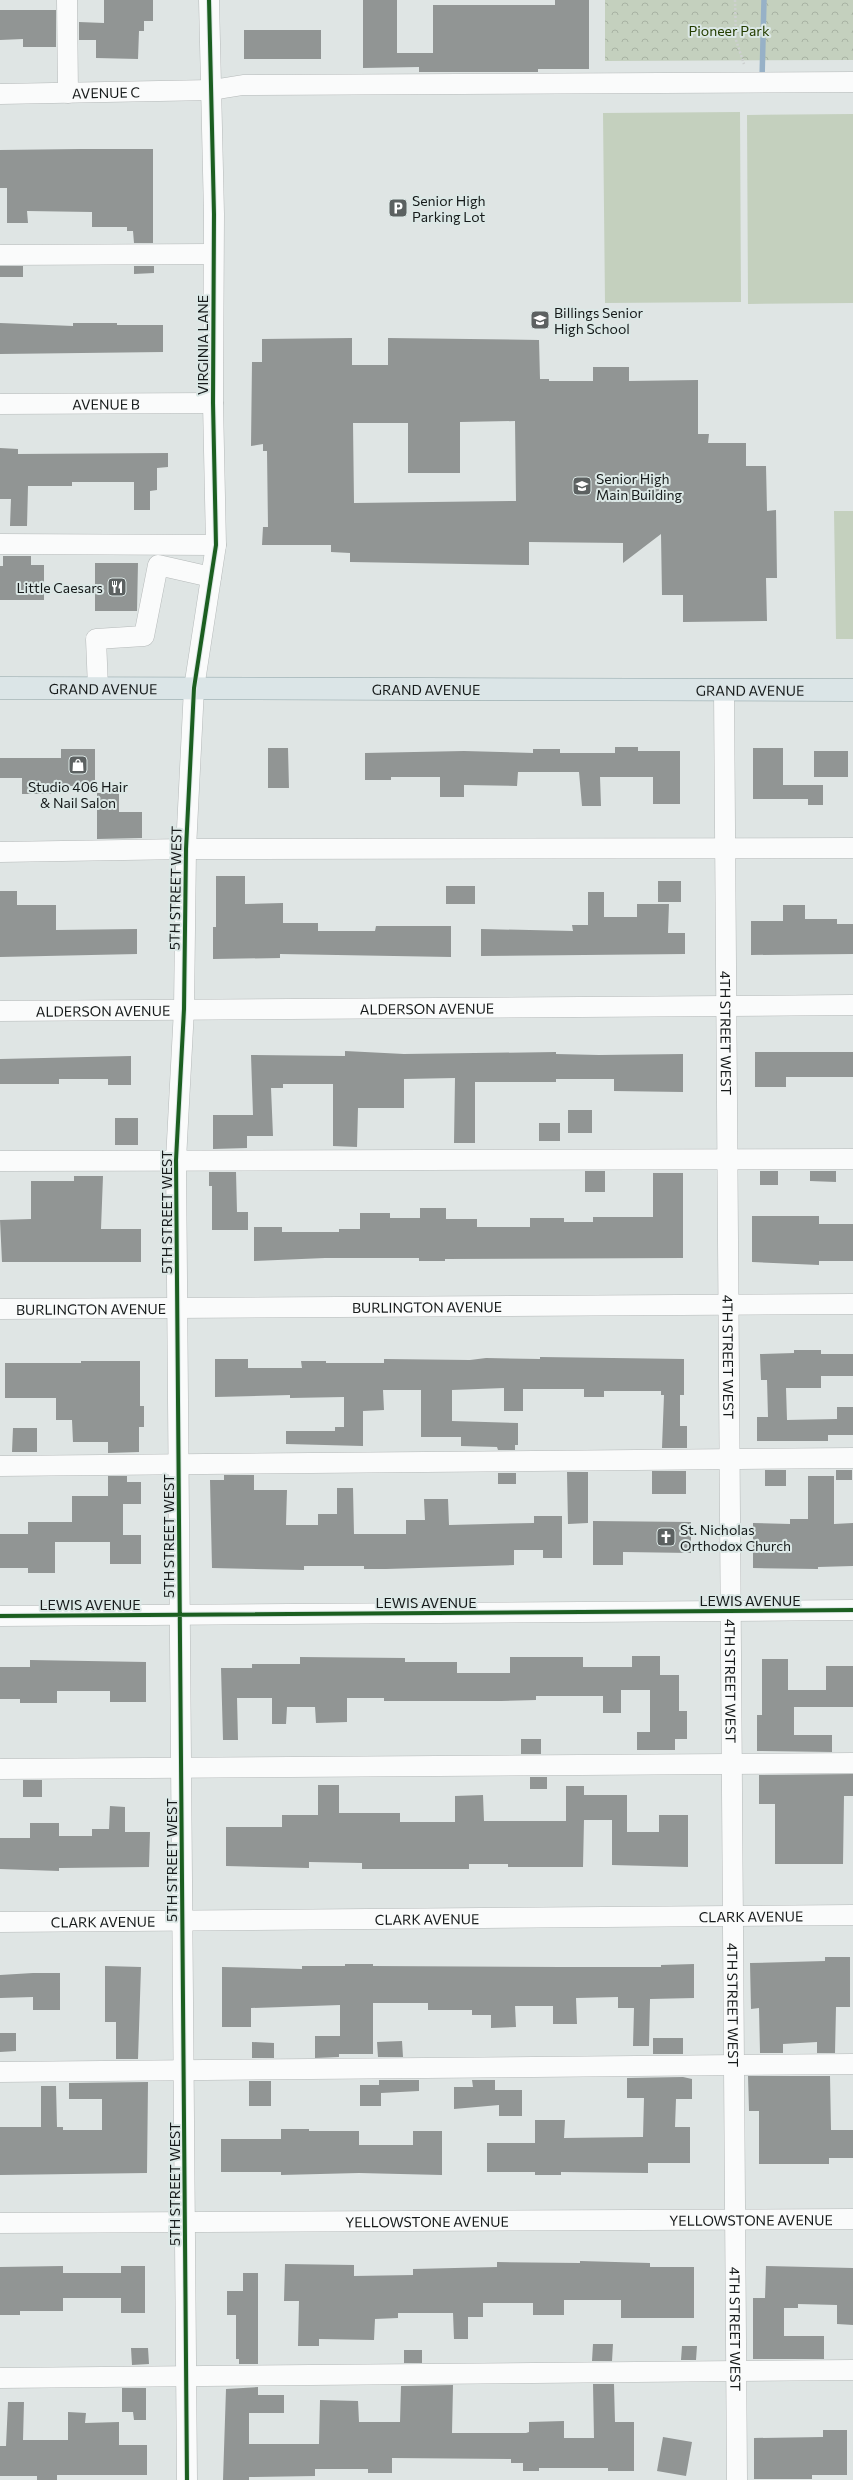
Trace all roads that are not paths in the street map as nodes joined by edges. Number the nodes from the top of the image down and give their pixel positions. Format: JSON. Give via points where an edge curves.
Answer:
{"nodes":[{"id":1,"x":67,"y":0,"type":"edge"},
{"id":2,"x":209,"y":0,"type":"edge"},
{"id":3,"x":853,"y":82,"type":"edge"},
{"id":4,"x":212,"y":90,"type":"junction"},
{"id":5,"x":68,"y":93,"type":"junction"},
{"id":6,"x":0,"y":94,"type":"edge"},
{"id":7,"x":212,"y":254,"type":"junction"},
{"id":8,"x":0,"y":255,"type":"edge"},
{"id":9,"x":213,"y":403,"type":"junction"},
{"id":10,"x":0,"y":404,"type":"edge"},
{"id":11,"x":0,"y":544,"type":"edge"},
{"id":12,"x":216,"y":545,"type":"junction"},
{"id":13,"x":211,"y":577,"type":"junction"},
{"id":14,"x":0,"y":688,"type":"edge"},
{"id":15,"x":98,"y":688,"type":"junction"},
{"id":16,"x":194,"y":688,"type":"junction"},
{"id":17,"x":724,"y":690,"type":"junction"},
{"id":18,"x":853,"y":690,"type":"edge"},
{"id":19,"x":853,"y":848,"type":"edge"},
{"id":20,"x":186,"y":849,"type":"junction"},
{"id":21,"x":725,"y":849,"type":"junction"},
{"id":22,"x":0,"y":852,"type":"edge"},
{"id":23,"x":853,"y":1005,"type":"edge"},
{"id":24,"x":726,"y":1006,"type":"junction"},
{"id":25,"x":184,"y":1009,"type":"junction"},
{"id":26,"x":0,"y":1011,"type":"edge"},
{"id":27,"x":853,"y":1159,"type":"edge"},
{"id":28,"x":176,"y":1160,"type":"junction"},
{"id":29,"x":727,"y":1160,"type":"junction"},
{"id":30,"x":0,"y":1161,"type":"edge"},
{"id":31,"x":853,"y":1304,"type":"edge"},
{"id":32,"x":728,"y":1306,"type":"junction"},
{"id":33,"x":177,"y":1308,"type":"junction"},
{"id":34,"x":0,"y":1309,"type":"edge"},
{"id":35,"x":853,"y":1458,"type":"edge"},
{"id":36,"x":729,"y":1460,"type":"junction"},
{"id":37,"x":178,"y":1464,"type":"junction"},
{"id":38,"x":0,"y":1466,"type":"edge"},
{"id":39,"x":853,"y":1610,"type":"edge"},
{"id":40,"x":730,"y":1611,"type":"junction"},
{"id":41,"x":180,"y":1614,"type":"junction"},
{"id":42,"x":0,"y":1616,"type":"edge"},
{"id":43,"x":853,"y":1763,"type":"edge"},
{"id":44,"x":732,"y":1764,"type":"junction"},
{"id":45,"x":181,"y":1768,"type":"junction"},
{"id":46,"x":0,"y":1769,"type":"edge"},
{"id":47,"x":853,"y":1915,"type":"edge"},
{"id":48,"x":733,"y":1916,"type":"junction"},
{"id":49,"x":182,"y":1920,"type":"junction"},
{"id":50,"x":0,"y":1922,"type":"edge"},
{"id":51,"x":853,"y":2064,"type":"edge"},
{"id":52,"x":734,"y":2065,"type":"junction"},
{"id":53,"x":184,"y":2070,"type":"junction"},
{"id":54,"x":0,"y":2072,"type":"edge"},
{"id":55,"x":853,"y":2219,"type":"edge"},
{"id":56,"x":735,"y":2220,"type":"junction"},
{"id":57,"x":185,"y":2222,"type":"junction"},
{"id":58,"x":0,"y":2223,"type":"edge"},
{"id":59,"x":736,"y":2370,"type":"junction"},
{"id":60,"x":853,"y":2370,"type":"edge"},
{"id":61,"x":186,"y":2377,"type":"junction"},
{"id":62,"x":0,"y":2378,"type":"edge"},
{"id":63,"x":187,"y":2480,"type":"edge"},
{"id":64,"x":737,"y":2480,"type":"edge"}],
"edges":[{"from":1,"to":5,"type":"street"},
{"from":2,"to":4,"type":"street","name":"VIRGINIA LANE"},
{"from":3,"to":4,"type":"street","name":"AVENUE C","via":[[243,85]]},
{"from":4,"to":5,"type":"street","name":"AVENUE C"},
{"from":4,"to":7,"type":"street","name":"VIRGINIA LANE"},
{"from":5,"to":6,"type":"street","name":"AVENUE C"},
{"from":7,"to":8,"type":"street"},
{"from":7,"to":9,"type":"street","name":"VIRGINIA LANE"},
{"from":9,"to":10,"type":"street","name":"AVENUE B"},
{"from":9,"to":12,"type":"street","name":"VIRGINIA LANE"},
{"from":11,"to":12,"type":"street"},
{"from":12,"to":13,"type":"street","name":"VIRGINIA LANE"},
{"from":13,"to":15,"type":"street","via":[[158,565],[144,636],[96,639]]},
{"from":13,"to":16,"type":"street","name":"VIRGINIA LANE"},
{"from":14,"to":15,"type":"main road","name":"GRAND AVENUE"},
{"from":15,"to":16,"type":"main road","name":"GRAND AVENUE"},
{"from":16,"to":17,"type":"main road","name":"GRAND AVENUE"},
{"from":16,"to":20,"type":"street","name":"5TH STREET WEST"},
{"from":17,"to":18,"type":"main road","name":"GRAND AVENUE"},
{"from":17,"to":21,"type":"street","name":"4TH STREET WEST"},
{"from":19,"to":21,"type":"street"},
{"from":20,"to":21,"type":"street"},
{"from":20,"to":22,"type":"street"},
{"from":20,"to":25,"type":"street","name":"5TH STREET WEST"},
{"from":21,"to":24,"type":"street","name":"4TH STREET WEST"},
{"from":23,"to":24,"type":"street","name":"ALDERSON AVENUE"},
{"from":24,"to":25,"type":"street","name":"ALDERSON AVENUE"},
{"from":24,"to":29,"type":"street","name":"4TH STREET WEST"},
{"from":25,"to":26,"type":"street","name":"ALDERSON AVENUE"},
{"from":25,"to":28,"type":"street","name":"5TH STREET WEST"},
{"from":27,"to":29,"type":"street"},
{"from":28,"to":29,"type":"street"},
{"from":28,"to":30,"type":"street"},
{"from":28,"to":33,"type":"street","name":"5TH STREET WEST"},
{"from":29,"to":32,"type":"street","name":"4TH STREET WEST"},
{"from":31,"to":32,"type":"street","name":"BURLINGTON AVENUE"},
{"from":32,"to":33,"type":"street","name":"BURLINGTON AVENUE"},
{"from":32,"to":36,"type":"street","name":"4TH STREET WEST"},
{"from":33,"to":34,"type":"street","name":"BURLINGTON AVENUE"},
{"from":33,"to":37,"type":"street","name":"5TH STREET WEST"},
{"from":35,"to":36,"type":"street"},
{"from":36,"to":37,"type":"street"},
{"from":36,"to":40,"type":"street","name":"4TH STREET WEST"},
{"from":37,"to":38,"type":"street"},
{"from":37,"to":41,"type":"street","name":"5TH STREET WEST"},
{"from":39,"to":40,"type":"street","name":"LEWIS AVENUE"},
{"from":40,"to":41,"type":"street","name":"LEWIS AVENUE"},
{"from":40,"to":44,"type":"street","name":"4TH STREET WEST"},
{"from":41,"to":42,"type":"street","name":"LEWIS AVENUE"},
{"from":41,"to":45,"type":"street","name":"5TH STREET WEST"},
{"from":43,"to":44,"type":"street"},
{"from":44,"to":45,"type":"street"},
{"from":44,"to":48,"type":"street","name":"4TH STREET WEST"},
{"from":45,"to":46,"type":"street"},
{"from":45,"to":49,"type":"street","name":"5TH STREET WEST"},
{"from":47,"to":48,"type":"street","name":"CLARK AVENUE"},
{"from":48,"to":49,"type":"street","name":"CLARK AVENUE"},
{"from":48,"to":52,"type":"street","name":"4TH STREET WEST"},
{"from":49,"to":50,"type":"street","name":"CLARK AVENUE"},
{"from":49,"to":53,"type":"street","name":"5TH STREET WEST"},
{"from":51,"to":52,"type":"street"},
{"from":52,"to":53,"type":"street"},
{"from":52,"to":56,"type":"street","name":"4TH STREET WEST"},
{"from":53,"to":54,"type":"street"},
{"from":53,"to":57,"type":"street","name":"5TH STREET WEST"},
{"from":55,"to":56,"type":"street","name":"YELLOWSTONE AVENUE"},
{"from":56,"to":57,"type":"street","name":"YELLOWSTONE AVENUE"},
{"from":56,"to":59,"type":"street","name":"4TH STREET WEST"},
{"from":57,"to":58,"type":"street","name":"YELLOWSTONE AVENUE"},
{"from":57,"to":61,"type":"street","name":"5TH STREET WEST"},
{"from":59,"to":60,"type":"street"},
{"from":59,"to":61,"type":"street"},
{"from":59,"to":64,"type":"street","name":"4TH STREET WEST"},
{"from":61,"to":62,"type":"street"},
{"from":61,"to":63,"type":"street","name":"5TH STREET WEST"}]}
